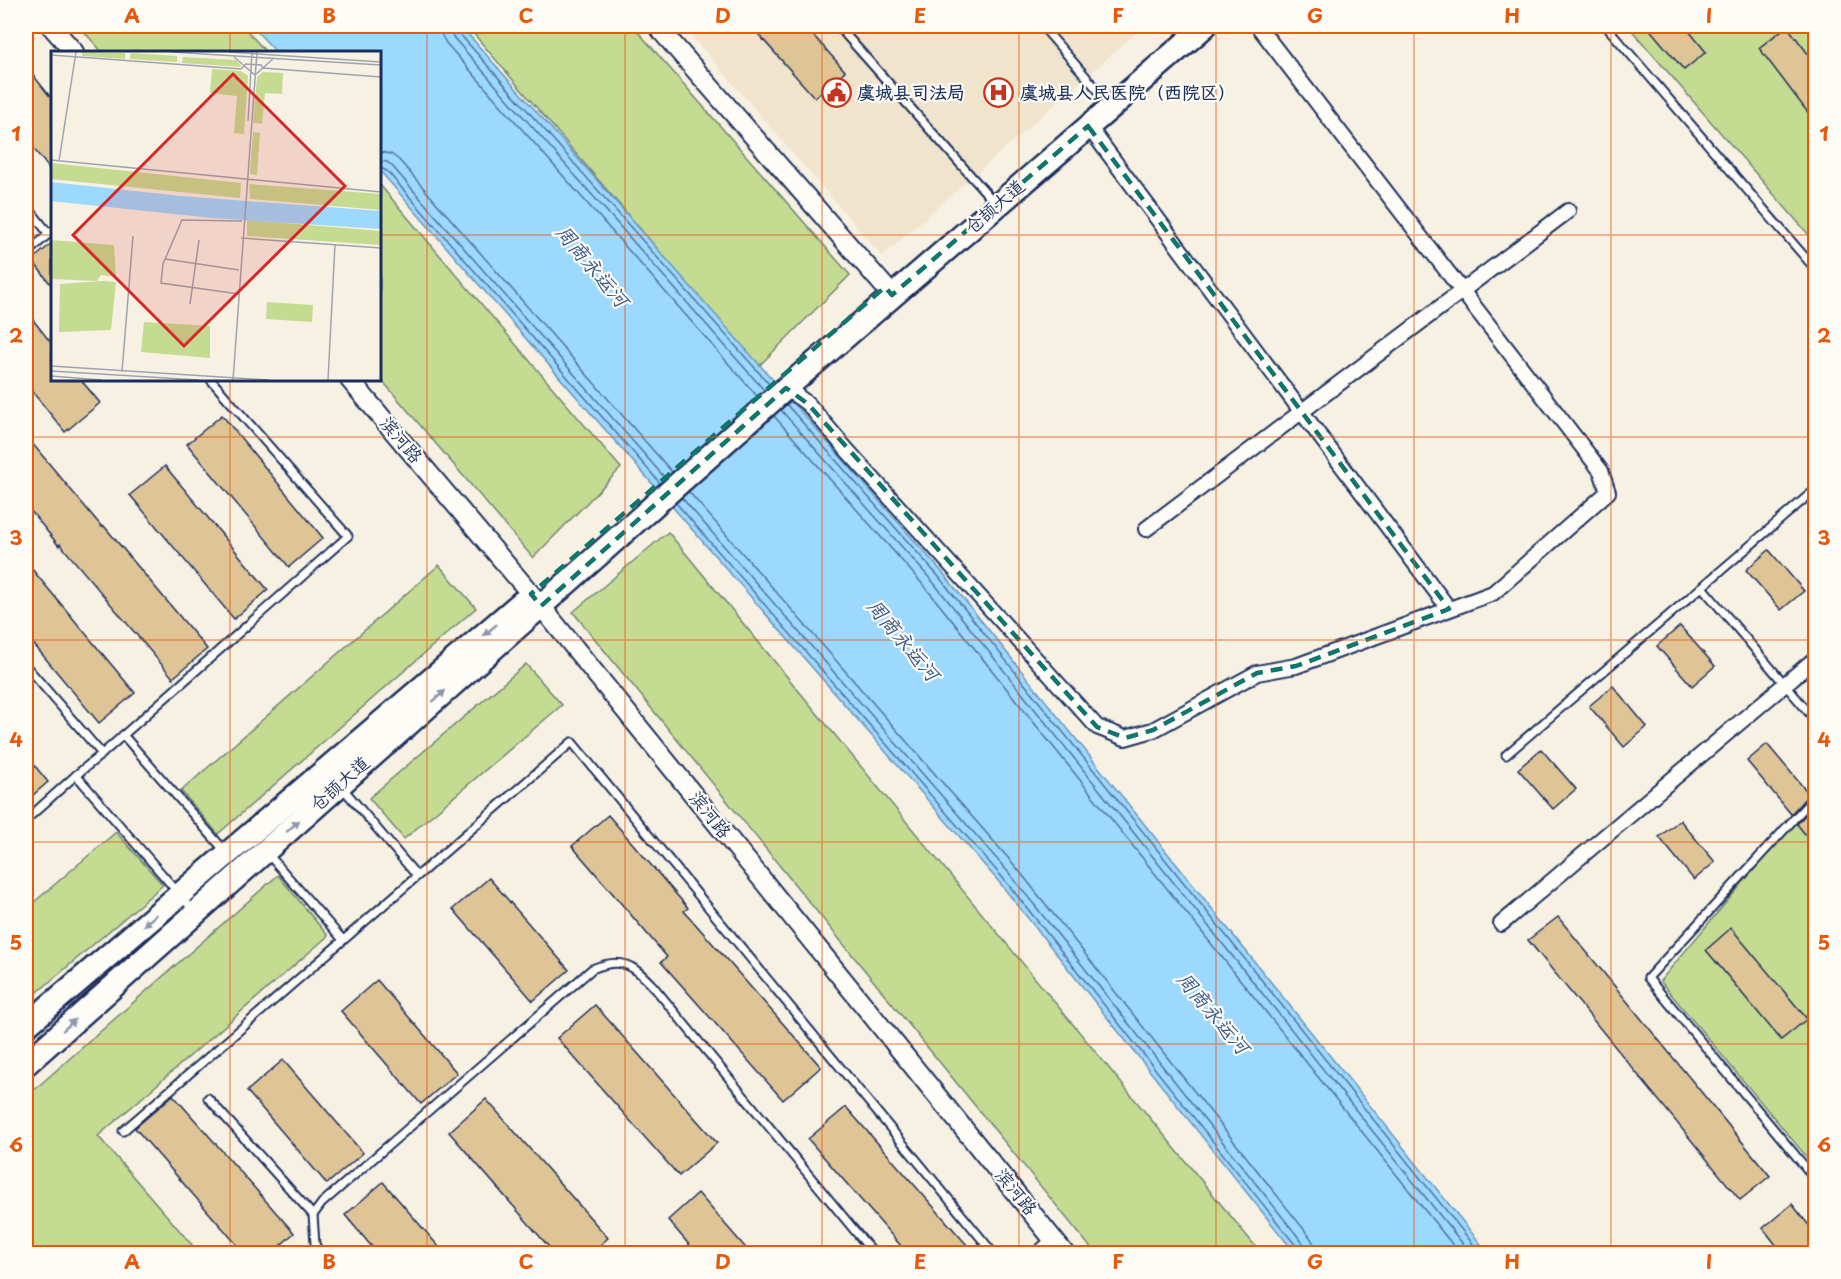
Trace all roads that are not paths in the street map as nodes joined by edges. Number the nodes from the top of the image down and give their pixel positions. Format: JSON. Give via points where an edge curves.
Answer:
{"nodes":[{"id":1,"x":51,"y":26,"type":"edge"},
{"id":2,"x":657,"y":26,"type":"edge"},
{"id":3,"x":838,"y":26,"type":"edge"},
{"id":4,"x":1042,"y":26,"type":"edge"},
{"id":5,"x":1183,"y":26,"type":"edge"},
{"id":6,"x":1204,"y":26,"type":"edge"},
{"id":7,"x":1258,"y":26,"type":"edge"},
{"id":8,"x":1606,"y":26,"type":"edge"},
{"id":9,"x":73,"y":51,"type":"edge"},
{"id":10,"x":1107,"y":101,"type":"junction"},
{"id":11,"x":1088,"y":126,"type":"junction"},
{"id":12,"x":993,"y":201,"type":"junction"},
{"id":13,"x":26,"y":205,"type":"edge"},
{"id":14,"x":1568,"y":211,"type":"dead end"},
{"id":15,"x":51,"y":232,"type":"edge"},
{"id":16,"x":26,"y":254,"type":"edge"},
{"id":17,"x":1815,"y":270,"type":"edge"},
{"id":18,"x":1462,"y":290,"type":"junction"},
{"id":19,"x":889,"y":291,"type":"junction"},
{"id":20,"x":212,"y":381,"type":"edge"},
{"id":21,"x":351,"y":381,"type":"edge"},
{"id":22,"x":782,"y":384,"type":"junction"},
{"id":23,"x":1301,"y":411,"type":"junction"},
{"id":24,"x":1815,"y":489,"type":"edge"},
{"id":25,"x":1146,"y":529,"type":"dead end"},
{"id":26,"x":1702,"y":587,"type":"junction"},
{"id":27,"x":536,"y":600,"type":"junction"},
{"id":28,"x":1449,"y":609,"type":"junction"},
{"id":29,"x":1815,"y":658,"type":"edge"},
{"id":30,"x":26,"y":666,"type":"edge"},
{"id":31,"x":1785,"y":684,"type":"junction"},
{"id":32,"x":1815,"y":721,"type":"edge"},
{"id":33,"x":123,"y":735,"type":"junction"},
{"id":34,"x":102,"y":754,"type":"junction"},
{"id":35,"x":1506,"y":755,"type":"dead end"},
{"id":36,"x":76,"y":775,"type":"junction"},
{"id":37,"x":333,"y":777,"type":"junction"},
{"id":38,"x":1815,"y":795,"type":"edge"},
{"id":39,"x":26,"y":820,"type":"edge"},
{"id":40,"x":258,"y":842,"type":"junction"},
{"id":41,"x":228,"y":854,"type":"junction"},
{"id":42,"x":243,"y":871,"type":"junction"},
{"id":43,"x":417,"y":876,"type":"junction"},
{"id":44,"x":180,"y":894,"type":"junction"},
{"id":45,"x":196,"y":913,"type":"junction"},
{"id":46,"x":1501,"y":924,"type":"dead end"},
{"id":47,"x":343,"y":940,"type":"junction"},
{"id":48,"x":26,"y":1026,"type":"edge"},
{"id":49,"x":26,"y":1064,"type":"edge"},
{"id":50,"x":208,"y":1098,"type":"dead end"},
{"id":51,"x":123,"y":1131,"type":"dead end"},
{"id":52,"x":1815,"y":1180,"type":"edge"},
{"id":53,"x":313,"y":1215,"type":"junction"},
{"id":54,"x":1052,"y":1237,"type":"junction"},
{"id":55,"x":320,"y":1254,"type":"edge"},
{"id":56,"x":874,"y":1254,"type":"edge"},
{"id":57,"x":994,"y":1254,"type":"edge"},
{"id":58,"x":1033,"y":1254,"type":"edge"},
{"id":59,"x":1065,"y":1254,"type":"edge"}],
"edges":[{"from":1,"to":9,"type":"street"},
{"from":2,"to":19,"type":"street"},
{"from":3,"to":12,"type":"lane"},
{"from":4,"to":10,"type":"lane"},
{"from":5,"to":10,"type":"main road","name":"仓颉大道"},
{"from":6,"to":10,"type":"main road","name":"仓颉大道"},
{"from":7,"to":18,"type":"street"},
{"from":8,"to":17,"type":"lane"},
{"from":10,"to":11,"type":"main road","name":"仓颉大道"},
{"from":10,"to":12,"type":"main road","name":"仓颉大道"},
{"from":11,"to":12,"type":"main road","name":"仓颉大道"},
{"from":11,"to":23,"type":"street"},
{"from":12,"to":19,"type":"main road","name":"仓颉大道"},
{"from":13,"to":15,"type":"lane"},
{"from":14,"to":18,"type":"street"},
{"from":15,"to":16,"type":"lane"},
{"from":18,"to":23,"type":"street"},
{"from":18,"to":28,"type":"street","via":[[1601,471],[1608,492],[1493,593]]},
{"from":19,"to":22,"type":"main road","name":"仓颉大道"},
{"from":20,"to":33,"type":"lane","via":[[348,536]]},
{"from":21,"to":27,"type":"street","name":"滨河路"},
{"from":22,"to":27,"type":"main road","name":"仓颉大道"},
{"from":22,"to":28,"type":"street","via":[[808,404],[1097,727],[1125,738],[1153,730],[1257,672],[1296,666]]},
{"from":23,"to":25,"type":"street"},
{"from":23,"to":28,"type":"street"},
{"from":24,"to":26,"type":"lane"},
{"from":26,"to":31,"type":"lane"},
{"from":26,"to":35,"type":"lane"},
{"from":27,"to":37,"type":"main road","name":"仓颉大道"},
{"from":27,"to":54,"type":"street","name":"滨河路"},
{"from":29,"to":31,"type":"street"},
{"from":30,"to":34,"type":"lane"},
{"from":31,"to":32,"type":"lane"},
{"from":31,"to":46,"type":"street"},
{"from":33,"to":34,"type":"lane"},
{"from":33,"to":41,"type":"lane"},
{"from":34,"to":36,"type":"lane"},
{"from":36,"to":39,"type":"lane"},
{"from":36,"to":44,"type":"lane"},
{"from":37,"to":40,"type":"main road","name":"仓颉大道"},
{"from":37,"to":43,"type":"lane"},
{"from":38,"to":52,"type":"lane","via":[[1648,978]]},
{"from":40,"to":41,"type":"main road","name":"仓颉大道"},
{"from":40,"to":42,"type":"main road","name":"仓颉大道"},
{"from":40,"to":47,"type":"lane"},
{"from":41,"to":42,"type":"lane"},
{"from":41,"to":44,"type":"main road","name":"仓颉大道"},
{"from":42,"to":45,"type":"main road","name":"仓颉大道"},
{"from":43,"to":47,"type":"lane"},
{"from":43,"to":57,"type":"lane","via":[[572,742]]},
{"from":44,"to":45,"type":"lane"},
{"from":44,"to":48,"type":"main road","name":"仓颉大道","one_way":true},
{"from":49,"to":45,"type":"main road","name":"仓颉大道","one_way":true},
{"from":47,"to":51,"type":"lane"},
{"from":50,"to":53,"type":"lane"},
{"from":53,"to":55,"type":"lane","via":[[315,1244]]},
{"from":53,"to":56,"type":"lane","via":[[322,1203],[592,969],[622,962],[653,986]]},
{"from":54,"to":58,"type":"lane"},
{"from":54,"to":59,"type":"street","name":"滨河路"}]}
